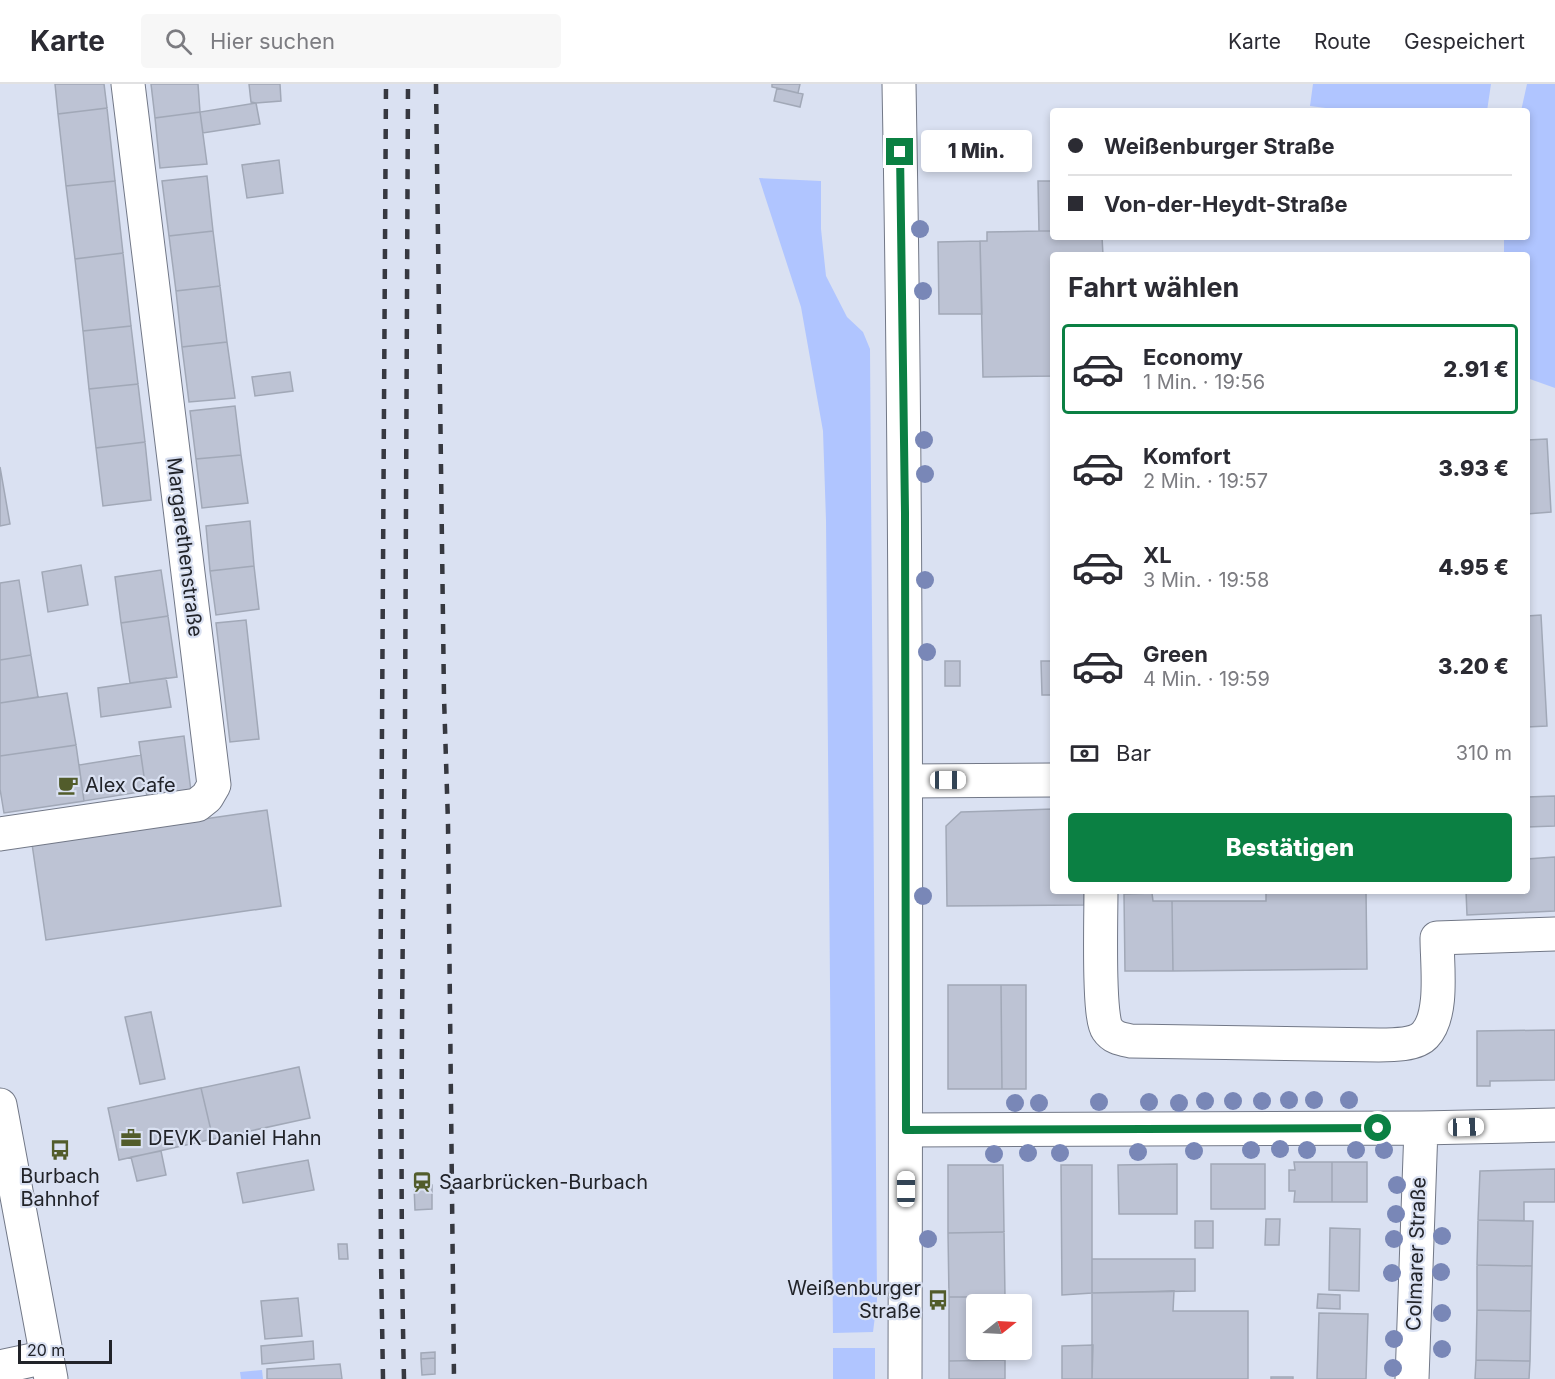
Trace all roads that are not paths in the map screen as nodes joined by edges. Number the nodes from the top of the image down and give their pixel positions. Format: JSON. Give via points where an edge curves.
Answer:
{"nodes":[{"id":1,"x":128,"y":84,"type":"edge"},
{"id":2,"x":899,"y":84,"type":"edge"},
{"id":3,"x":1050,"y":780,"type":"edge"},
{"id":4,"x":906,"y":781,"type":"junction"},
{"id":5,"x":0,"y":834,"type":"edge"},
{"id":6,"x":1101,"y":894,"type":"edge"},
{"id":7,"x":1555,"y":934,"type":"edge"},
{"id":8,"x":0,"y":1105,"type":"edge"},
{"id":9,"x":1555,"y":1125,"type":"edge"},
{"id":10,"x":1421,"y":1128,"type":"junction"},
{"id":11,"x":906,"y":1130,"type":"junction"},
{"id":12,"x":0,"y":1367,"type":"edge"},
{"id":13,"x":49,"y":1368,"type":"edge"},
{"id":14,"x":905,"y":1379,"type":"edge"},
{"id":15,"x":1412,"y":1379,"type":"edge"}],
"edges":[{"from":1,"to":5,"type":"street","name":"Margarethenstraße","via":[[214,785],[197,805]]},
{"from":2,"to":4,"type":"street"},
{"from":3,"to":4,"type":"street"},
{"from":4,"to":11,"type":"street"},
{"from":6,"to":7,"type":"street","via":[[1101,1008],[1105,1028],[1116,1038],[1131,1041],[1380,1046],[1407,1043],[1424,1036],[1435,1017],[1437,938]]},
{"from":8,"to":13,"type":"street"},
{"from":9,"to":10,"type":"street"},
{"from":10,"to":11,"type":"street"},
{"from":10,"to":15,"type":"street","name":"Colmarer Straße"},
{"from":11,"to":14,"type":"street"},
{"from":12,"to":13,"type":"street"}]}
